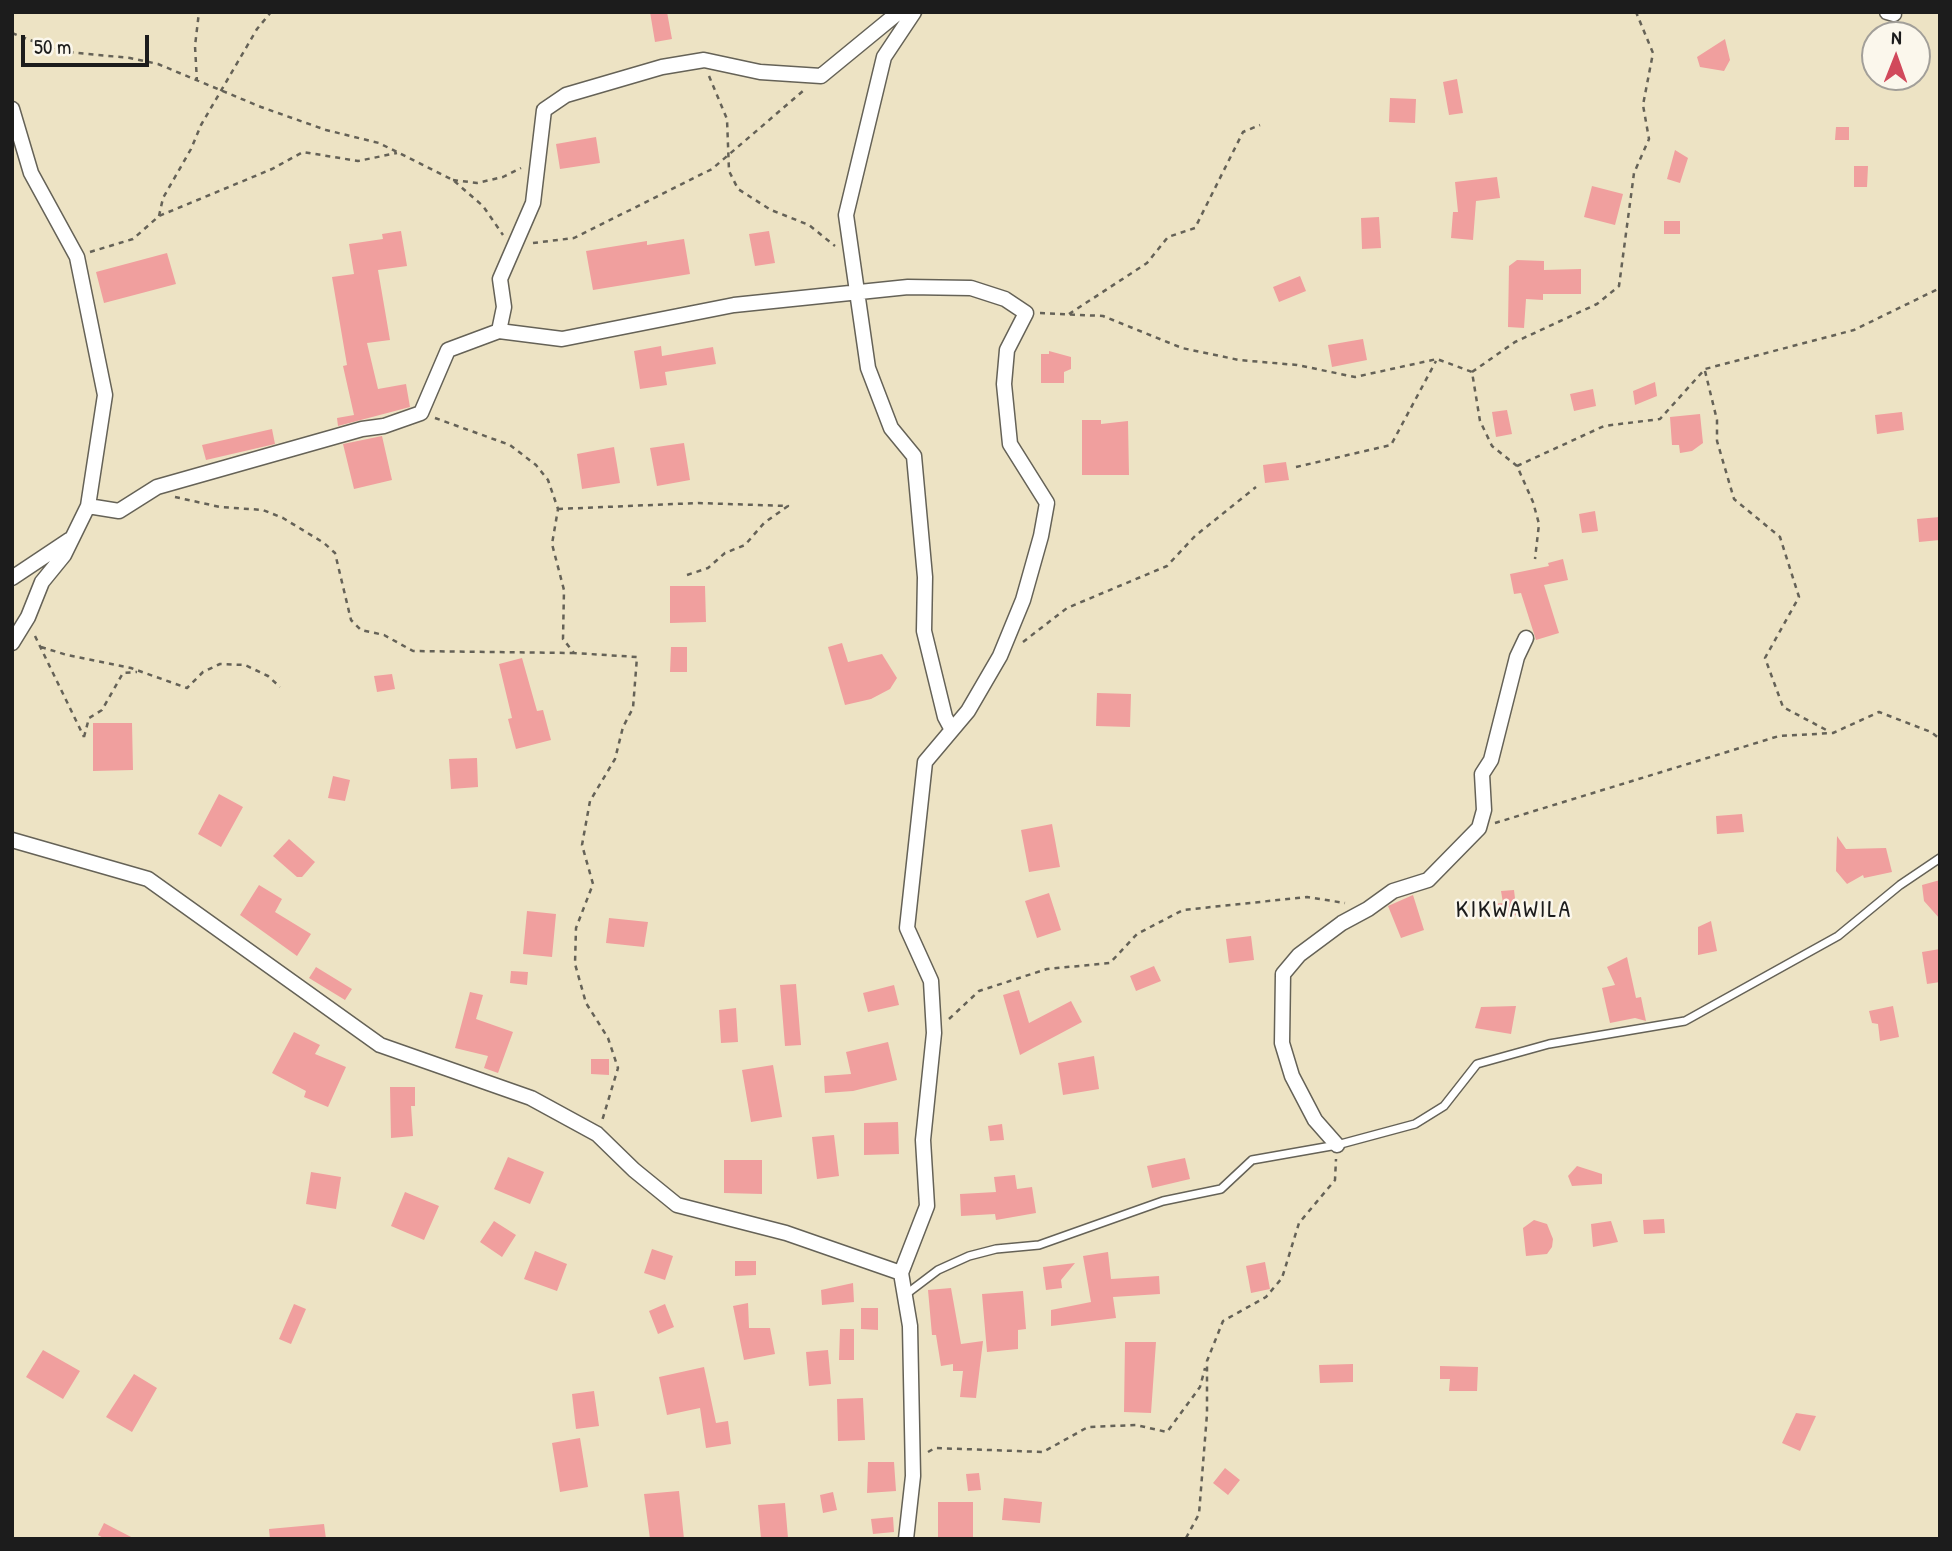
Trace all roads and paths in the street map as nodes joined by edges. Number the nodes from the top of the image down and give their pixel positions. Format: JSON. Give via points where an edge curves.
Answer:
{"nodes":[{"id":1,"x":199,"y":12,"type":"edge"},
{"id":2,"x":271,"y":12,"type":"edge"},
{"id":3,"x":899,"y":12,"type":"edge"},
{"id":4,"x":914,"y":12,"type":"edge"},
{"id":5,"x":1636,"y":12,"type":"edge"},
{"id":6,"x":12,"y":33,"type":"edge"},
{"id":7,"x":704,"y":60,"type":"junction"},
{"id":8,"x":821,"y":76,"type":"junction"},
{"id":9,"x":197,"y":83,"type":"junction"},
{"id":10,"x":221,"y":91,"type":"junction"},
{"id":11,"x":12,"y":109,"type":"edge"},
{"id":12,"x":1260,"y":125,"type":"dead end"},
{"id":13,"x":397,"y":153,"type":"junction"},
{"id":14,"x":728,"y":155,"type":"junction"},
{"id":15,"x":539,"y":158,"type":"junction"},
{"id":16,"x":453,"y":180,"type":"junction"},
{"id":17,"x":159,"y":216,"type":"junction"},
{"id":18,"x":517,"y":245,"type":"junction"},
{"id":19,"x":77,"y":257,"type":"junction"},
{"id":20,"x":854,"y":260,"type":"junction"},
{"id":21,"x":1940,"y":288,"type":"edge"},
{"id":22,"x":856,"y":292,"type":"junction"},
{"id":23,"x":1026,"y":313,"type":"junction"},
{"id":24,"x":1069,"y":314,"type":"junction"},
{"id":25,"x":499,"y":331,"type":"junction"},
{"id":26,"x":1437,"y":359,"type":"junction"},
{"id":27,"x":1705,"y":369,"type":"junction"},
{"id":28,"x":1472,"y":372,"type":"junction"},
{"id":29,"x":421,"y":413,"type":"junction"},
{"id":30,"x":1517,"y":466,"type":"junction"},
{"id":31,"x":1296,"y":467,"type":"dead end"},
{"id":32,"x":157,"y":487,"type":"junction"},
{"id":33,"x":1256,"y":487,"type":"dead end"},
{"id":34,"x":89,"y":506,"type":"junction"},
{"id":35,"x":558,"y":509,"type":"junction"},
{"id":36,"x":69,"y":540,"type":"junction"},
{"id":37,"x":1535,"y":559,"type":"dead end"},
{"id":38,"x":687,"y":575,"type":"dead end"},
{"id":39,"x":12,"y":578,"type":"edge"},
{"id":40,"x":33,"y":633,"type":"dead end"},
{"id":41,"x":1526,"y":638,"type":"dead end"},
{"id":42,"x":12,"y":643,"type":"edge"},
{"id":43,"x":41,"y":647,"type":"junction"},
{"id":44,"x":574,"y":653,"type":"junction"},
{"id":45,"x":1000,"y":656,"type":"junction"},
{"id":46,"x":141,"y":672,"type":"junction"},
{"id":47,"x":280,"y":687,"type":"dead end"},
{"id":48,"x":952,"y":730,"type":"junction"},
{"id":49,"x":1833,"y":733,"type":"junction"},
{"id":50,"x":1940,"y":740,"type":"edge"},
{"id":51,"x":1479,"y":828,"type":"junction"},
{"id":52,"x":12,"y":840,"type":"edge"},
{"id":53,"x":1940,"y":858,"type":"edge"},
{"id":54,"x":1346,"y":903,"type":"dead end"},
{"id":55,"x":933,"y":1033,"type":"junction"},
{"id":56,"x":597,"y":1134,"type":"junction"},
{"id":57,"x":1337,"y":1145,"type":"junction"},
{"id":58,"x":901,"y":1273,"type":"junction"},
{"id":59,"x":905,"y":1295,"type":"junction"},
{"id":60,"x":1207,"y":1362,"type":"junction"},
{"id":61,"x":912,"y":1458,"type":"junction"},
{"id":62,"x":1186,"y":1538,"type":"edge"},
{"id":63,"x":906,"y":1539,"type":"edge"}],
"edges":[{"from":1,"to":9,"type":"path"},
{"from":2,"to":10,"type":"path"},
{"from":3,"to":8,"type":"street"},
{"from":4,"to":20,"type":"street","via":[[884,57],[846,215]]},
{"from":5,"to":28,"type":"path","via":[[1653,53],[1643,105],[1648,139],[1634,173],[1619,286],[1597,304],[1515,342]]},
{"from":6,"to":9,"type":"path","via":[[58,51],[158,64]]},
{"from":7,"to":8,"type":"street","via":[[771,74]]},
{"from":7,"to":14,"type":"path","via":[[727,119]]},
{"from":7,"to":15,"type":"street","via":[[662,67],[566,95],[544,110]]},
{"from":8,"to":14,"type":"path"},
{"from":9,"to":10,"type":"path"},
{"from":10,"to":13,"type":"path"},
{"from":10,"to":17,"type":"path","via":[[163,198]]},
{"from":11,"to":19,"type":"street","via":[[31,173]]},
{"from":12,"to":24,"type":"path","via":[[1242,132],[1195,228],[1168,237],[1147,263]]},
{"from":13,"to":16,"type":"path"},
{"from":13,"to":17,"type":"path","via":[[358,161],[303,152]]},
{"from":14,"to":18,"type":"path","via":[[712,169],[573,238]]},
{"from":14,"to":20,"type":"path","via":[[729,171],[738,188],[771,211],[808,225]]},
{"from":15,"to":16,"type":"path","via":[[503,177],[478,183]]},
{"from":15,"to":18,"type":"street","via":[[533,203]]},
{"from":16,"to":18,"type":"path","via":[[483,206],[506,240]]},
{"from":17,"to":19,"type":"path","via":[[133,239]]},
{"from":18,"to":25,"type":"street","via":[[500,279],[504,307]]},
{"from":19,"to":34,"type":"street","via":[[105,395]]},
{"from":20,"to":22,"type":"street"},
{"from":21,"to":27,"type":"path","via":[[1854,330]]},
{"from":22,"to":23,"type":"street","via":[[971,288],[1005,299]]},
{"from":22,"to":25,"type":"street","via":[[734,305],[562,339]]},
{"from":22,"to":48,"type":"street","via":[[868,368],[891,428],[914,456],[925,577],[924,631]]},
{"from":23,"to":24,"type":"path"},
{"from":23,"to":45,"type":"street","via":[[1007,350],[1004,384],[1010,444],[1047,503],[1023,600]]},
{"from":24,"to":26,"type":"path","via":[[1102,316],[1182,348],[1355,377]]},
{"from":25,"to":29,"type":"street","via":[[448,350]]},
{"from":26,"to":28,"type":"path"},
{"from":26,"to":31,"type":"path","via":[[1391,445]]},
{"from":27,"to":30,"type":"path","via":[[1661,419],[1604,426]]},
{"from":27,"to":49,"type":"path","via":[[1717,441],[1734,499],[1780,537],[1799,597],[1765,658],[1783,707]]},
{"from":28,"to":30,"type":"path","via":[[1480,421],[1492,446]]},
{"from":29,"to":32,"type":"street"},
{"from":29,"to":35,"type":"path","via":[[510,445],[548,480]]},
{"from":30,"to":37,"type":"path","via":[[1539,524]]},
{"from":32,"to":34,"type":"street","via":[[119,511]]},
{"from":32,"to":44,"type":"path","via":[[179,500],[263,510],[324,543],[335,553],[351,620],[361,630],[384,635],[413,651]]},
{"from":33,"to":45,"type":"path","via":[[1195,536],[1167,566],[1067,608]]},
{"from":34,"to":36,"type":"street"},
{"from":35,"to":38,"type":"path","via":[[698,503],[789,506],[764,523],[745,545]]},
{"from":35,"to":44,"type":"path","via":[[552,544],[564,590],[563,639]]},
{"from":36,"to":39,"type":"street"},
{"from":36,"to":42,"type":"street"},
{"from":40,"to":43,"type":"path"},
{"from":41,"to":51,"type":"street","via":[[1491,760],[1482,774],[1484,810]]},
{"from":43,"to":46,"type":"path"},
{"from":43,"to":46,"type":"path","via":[[84,737],[89,718],[102,710],[123,673]]},
{"from":44,"to":56,"type":"path","via":[[637,657],[633,708],[615,759],[590,801],[582,845],[593,884],[576,928],[575,964],[586,1003],[608,1038],[618,1068]]},
{"from":45,"to":48,"type":"street"},
{"from":46,"to":47,"type":"path","via":[[187,688],[203,672],[220,664],[245,665]]},
{"from":48,"to":55,"type":"street","via":[[925,762],[907,928],[931,981]]},
{"from":49,"to":50,"type":"path","via":[[1880,712]]},
{"from":49,"to":51,"type":"path","via":[[1779,736]]},
{"from":51,"to":57,"type":"street","via":[[1428,880],[1392,891],[1342,923],[1299,955],[1283,974],[1282,1043],[1292,1076],[1315,1120]]},
{"from":52,"to":56,"type":"street","via":[[148,879],[380,1045],[531,1098]]},
{"from":53,"to":57,"type":"lane","via":[[1838,936],[1685,1021],[1549,1044],[1477,1064],[1444,1106],[1415,1125]]},
{"from":54,"to":55,"type":"path","via":[[1296,897],[1183,911],[1137,934],[1110,963],[1047,969],[979,990]]},
{"from":55,"to":58,"type":"street","via":[[923,1140],[927,1206]]},
{"from":56,"to":58,"type":"street","via":[[677,1205],[786,1233]]},
{"from":57,"to":59,"type":"lane","via":[[1252,1160],[1221,1189],[1163,1201],[1039,1245],[970,1256],[938,1270]]},
{"from":57,"to":60,"type":"path","via":[[1335,1181],[1299,1223],[1282,1278],[1266,1297],[1223,1321]]},
{"from":58,"to":59,"type":"street"},
{"from":59,"to":61,"type":"street","via":[[910,1326]]},
{"from":60,"to":61,"type":"path","via":[[1200,1387],[1167,1432],[1136,1425],[1088,1427],[1043,1452],[935,1448]]},
{"from":60,"to":62,"type":"path","via":[[1199,1514]]},
{"from":61,"to":63,"type":"street"}]}
